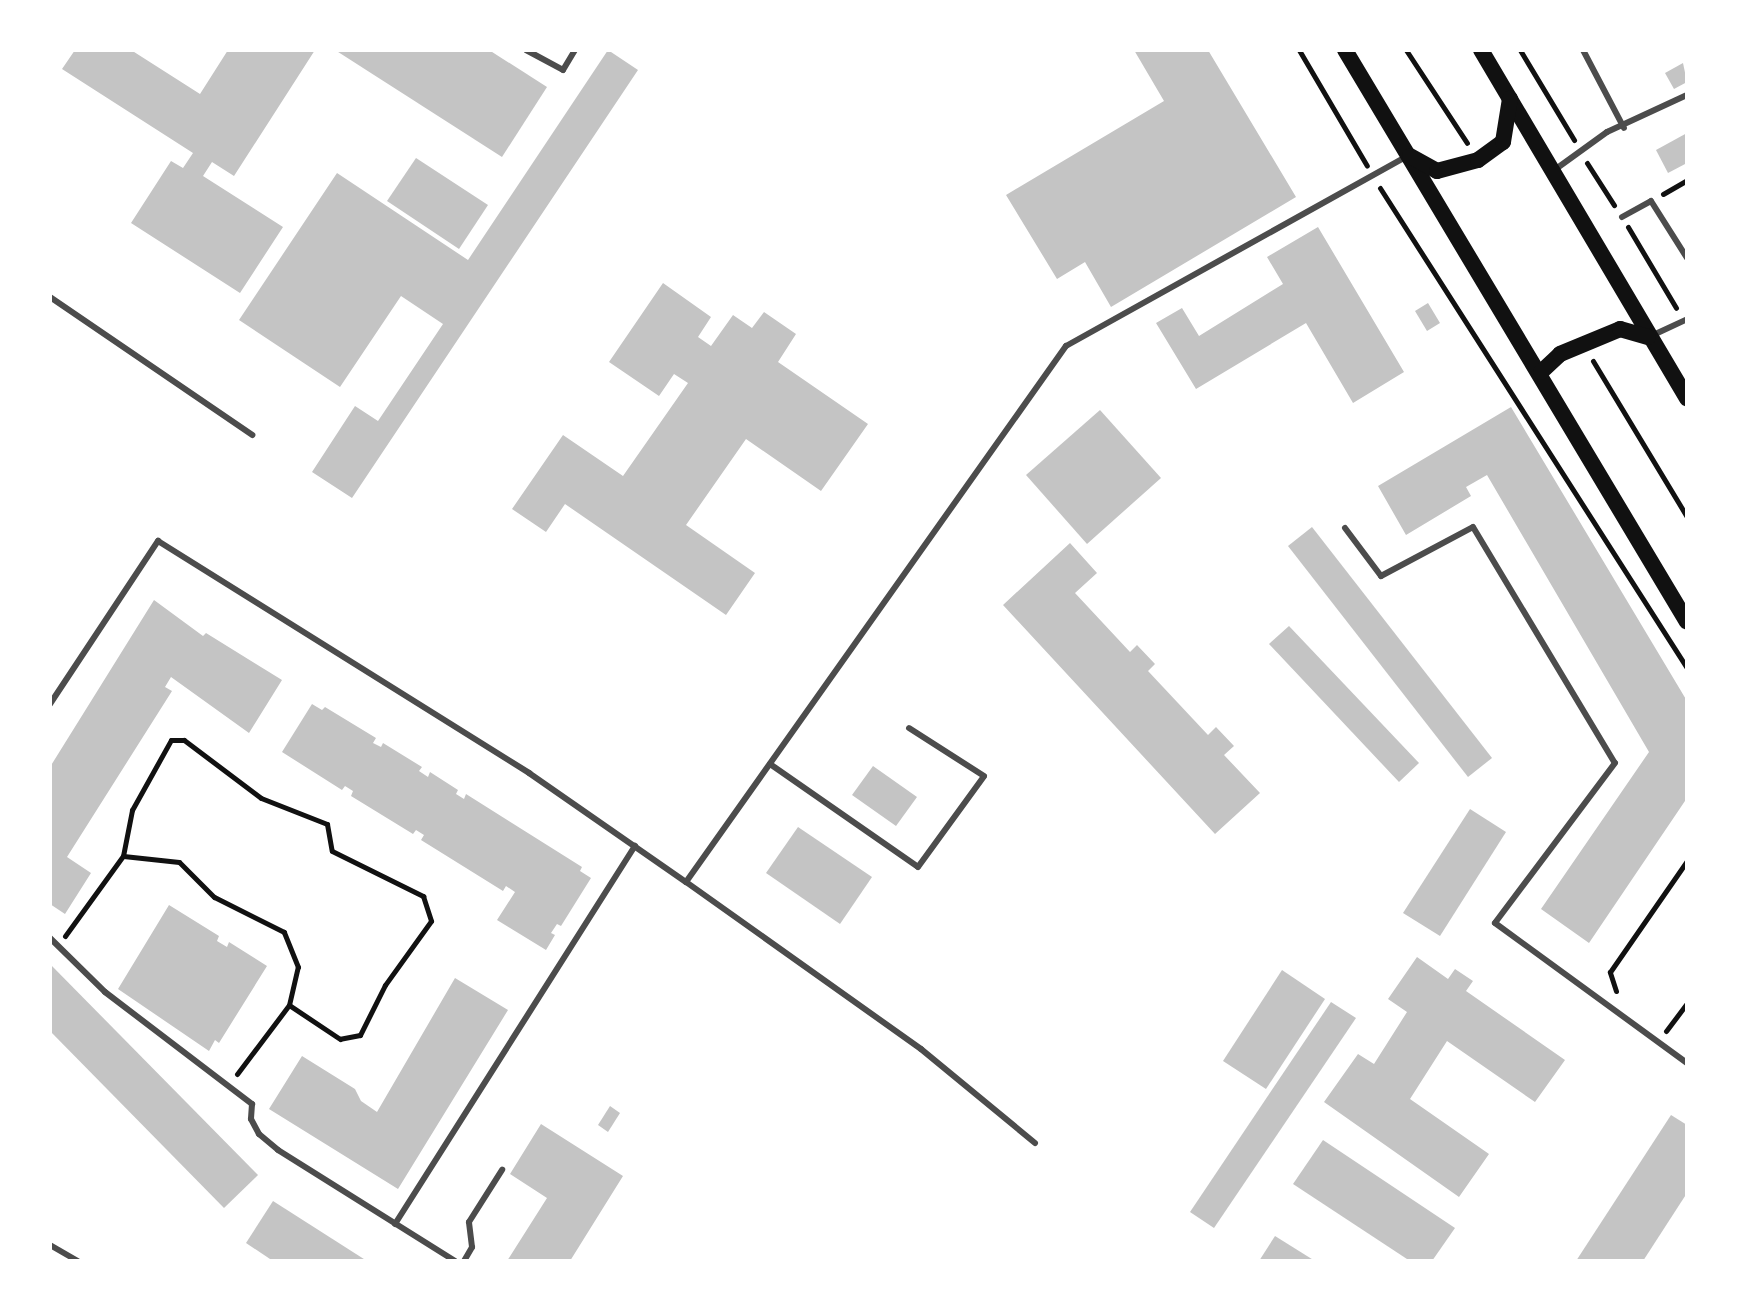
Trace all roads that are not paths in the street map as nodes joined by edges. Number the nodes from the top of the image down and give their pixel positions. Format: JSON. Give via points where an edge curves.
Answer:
{"nodes":[{"id":1,"x":526,"y":50,"type":"edge"},
{"id":2,"x":575,"y":50,"type":"edge"},
{"id":3,"x":1345,"y":50,"type":"edge"},
{"id":4,"x":1481,"y":50,"type":"edge"},
{"id":5,"x":1583,"y":50,"type":"edge"},
{"id":6,"x":1687,"y":95,"type":"edge"},
{"id":7,"x":1510,"y":98,"type":"junction"},
{"id":8,"x":1624,"y":128,"type":"junction"},
{"id":9,"x":1409,"y":155,"type":"junction"},
{"id":10,"x":1550,"y":173,"type":"junction"},
{"id":11,"x":1622,"y":217,"type":"road end"},
{"id":12,"x":1687,"y":258,"type":"edge"},
{"id":13,"x":50,"y":297,"type":"edge"},
{"id":14,"x":1685,"y":320,"type":"edge"},
{"id":15,"x":1648,"y":337,"type":"junction"},
{"id":16,"x":1541,"y":372,"type":"junction"},
{"id":17,"x":1687,"y":399,"type":"edge"},
{"id":18,"x":252,"y":435,"type":"dead end"},
{"id":19,"x":1345,"y":528,"type":"dead end"},
{"id":20,"x":1687,"y":622,"type":"edge"},
{"id":21,"x":50,"y":704,"type":"edge"},
{"id":22,"x":909,"y":728,"type":"dead end"},
{"id":23,"x":770,"y":764,"type":"junction"},
{"id":24,"x":635,"y":846,"type":"junction"},
{"id":25,"x":686,"y":882,"type":"junction"},
{"id":26,"x":50,"y":938,"type":"edge"},
{"id":27,"x":1687,"y":1063,"type":"edge"},
{"id":28,"x":1035,"y":1143,"type":"dead end"},
{"id":29,"x":502,"y":1170,"type":"dead end"},
{"id":30,"x":395,"y":1224,"type":"junction"},
{"id":31,"x":50,"y":1245,"type":"edge"},
{"id":32,"x":78,"y":1261,"type":"edge"},
{"id":33,"x":455,"y":1261,"type":"edge"},
{"id":34,"x":464,"y":1261,"type":"edge"}],
"edges":[{"from":1,"to":2,"type":"lane","via":[[563,70]]},
{"from":3,"to":9,"type":"main road"},
{"from":4,"to":7,"type":"main road"},
{"from":5,"to":8,"type":"lane"},
{"from":6,"to":8,"type":"lane"},
{"from":7,"to":9,"type":"main road","via":[[1503,142],[1478,160],[1437,171]]},
{"from":7,"to":10,"type":"main road"},
{"from":8,"to":10,"type":"lane","via":[[1607,132]]},
{"from":9,"to":16,"type":"main road"},
{"from":9,"to":23,"type":"lane","via":[[1066,346]]},
{"from":10,"to":15,"type":"main road"},
{"from":11,"to":12,"type":"lane","via":[[1651,201]]},
{"from":13,"to":18,"type":"lane"},
{"from":14,"to":15,"type":"lane"},
{"from":15,"to":16,"type":"main road","via":[[1620,329],[1583,342]]},
{"from":15,"to":17,"type":"main road"},
{"from":16,"to":20,"type":"main road"},
{"from":19,"to":27,"type":"lane","via":[[1381,576],[1473,527],[1615,763],[1495,923]]},
{"from":21,"to":24,"type":"lane","via":[[158,541],[529,773]]},
{"from":22,"to":23,"type":"lane","via":[[984,776],[918,867]]},
{"from":23,"to":25,"type":"lane"},
{"from":24,"to":25,"type":"lane"},
{"from":24,"to":30,"type":"lane"},
{"from":25,"to":28,"type":"lane","via":[[921,1049]]},
{"from":26,"to":30,"type":"lane","via":[[105,992],[252,1104],[251,1119],[259,1134]]},
{"from":29,"to":34,"type":"lane","via":[[469,1222],[472,1247]]},
{"from":30,"to":33,"type":"lane"},
{"from":31,"to":32,"type":"lane"}]}
